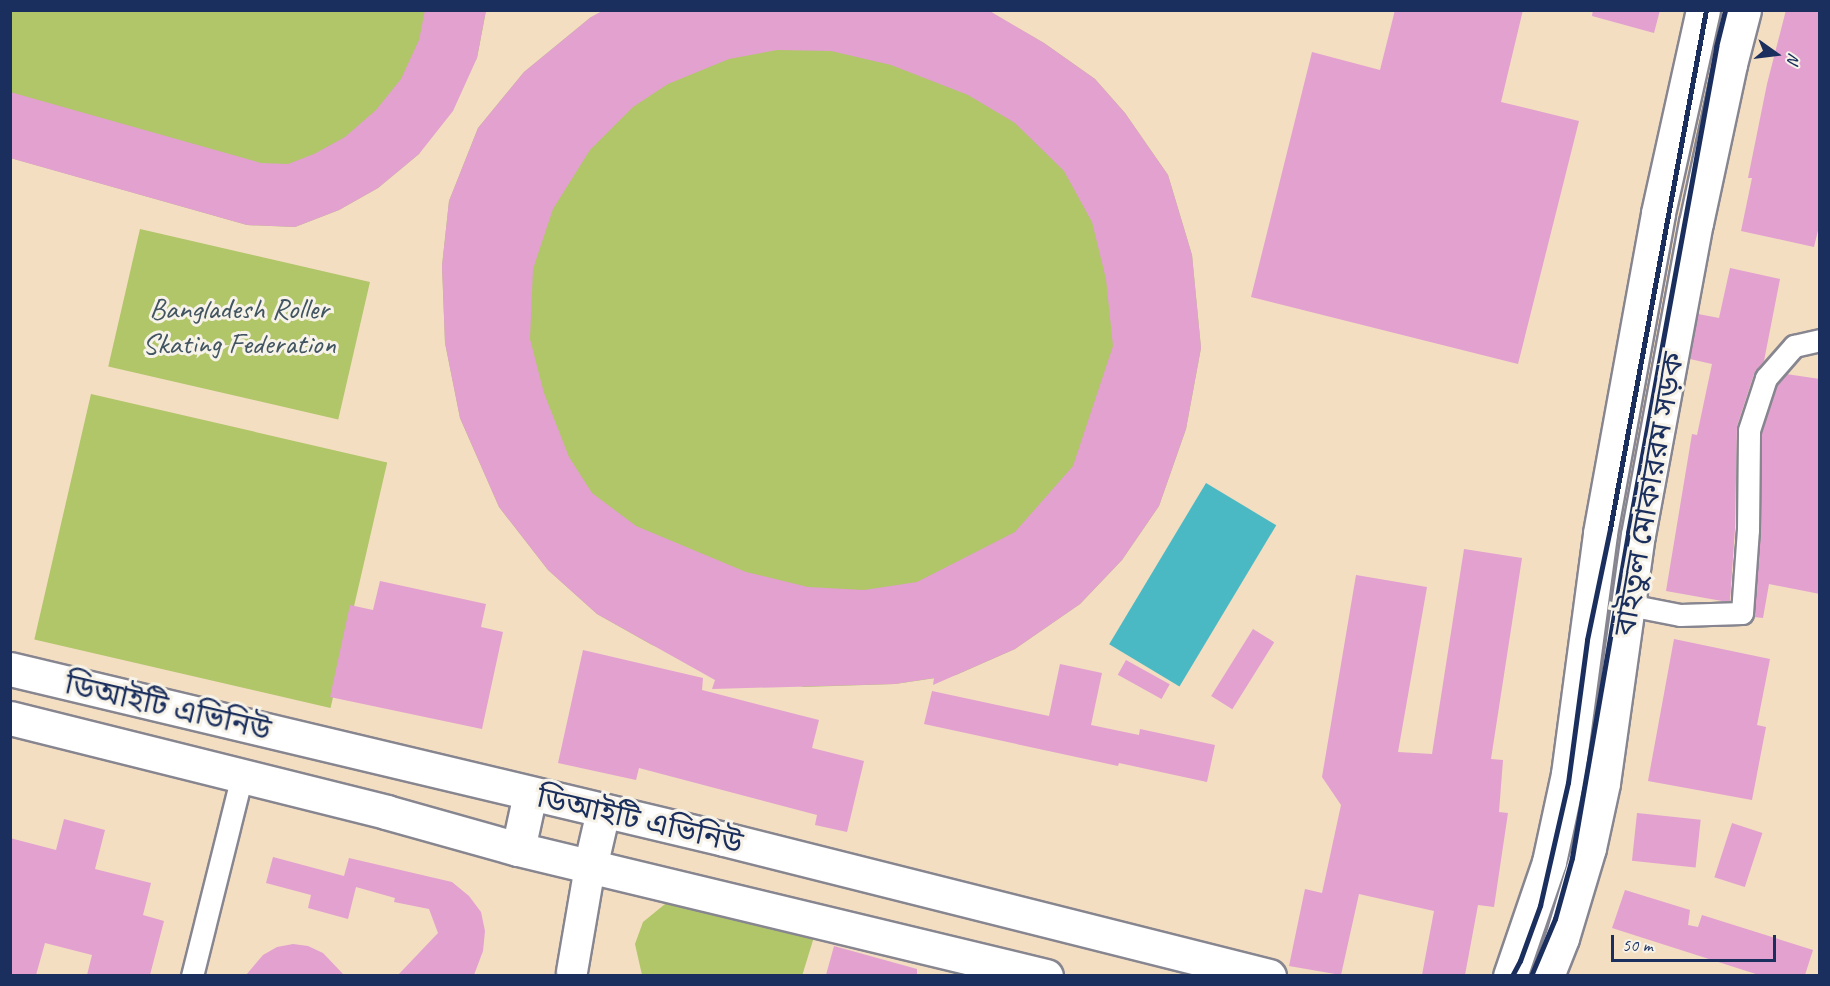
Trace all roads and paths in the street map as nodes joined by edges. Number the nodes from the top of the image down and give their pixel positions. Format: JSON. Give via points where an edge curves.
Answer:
{"nodes":[{"id":1,"x":1703,"y":10,"type":"edge"},
{"id":2,"x":1744,"y":10,"type":"edge"},
{"id":3,"x":1820,"y":340,"type":"edge"},
{"id":4,"x":1629,"y":605,"type":"junction"},
{"id":5,"x":10,"y":669,"type":"edge"},
{"id":6,"x":10,"y":718,"type":"edge"},
{"id":7,"x":242,"y":775,"type":"junction"},
{"id":8,"x":530,"y":794,"type":"junction"},
{"id":9,"x":603,"y":811,"type":"junction"},
{"id":10,"x":518,"y":849,"type":"junction"},
{"id":11,"x":590,"y":867,"type":"junction"},
{"id":12,"x":569,"y":974,"type":"edge"},
{"id":13,"x":192,"y":975,"type":"edge"},
{"id":14,"x":1046,"y":975,"type":"edge"},
{"id":15,"x":1269,"y":975,"type":"edge"},
{"id":16,"x":1510,"y":975,"type":"edge"},
{"id":17,"x":1547,"y":975,"type":"edge"}],
"edges":[{"from":1,"to":16,"type":"main road","name":"বাইতুল মোকাররম সড়ক","via":[[1658,213],[1599,533],[1568,774],[1550,862]]},
{"from":2,"to":4,"type":"main road","name":"বাইতুল মোকাররম সড়ক","via":[[1696,223],[1638,535]]},
{"from":3,"to":4,"type":"street","via":[[1794,346],[1766,378],[1749,429],[1742,612],[1680,615]]},
{"from":4,"to":17,"type":"main road","name":"বাইতুল মোকাররম সড়ক","via":[[1603,783],[1562,938]]},
{"from":5,"to":8,"type":"main road","name":"ডিআইটি এভিনিউ"},
{"from":6,"to":7,"type":"main road","name":"ডিআইটি এভিনিউ"},
{"from":7,"to":10,"type":"main road","name":"ডিআইটি এভিনিউ"},
{"from":7,"to":13,"type":"street"},
{"from":8,"to":9,"type":"main road","name":"ডিআইটি এভিনিউ"},
{"from":8,"to":10,"type":"main road"},
{"from":9,"to":11,"type":"main road"},
{"from":9,"to":15,"type":"main road","name":"ডিআইটি এভিনিউ"},
{"from":10,"to":11,"type":"main road","name":"ডিআইটি এভিনিউ"},
{"from":11,"to":12,"type":"main road"},
{"from":11,"to":14,"type":"main road","name":"ডিআইটি এভিনিউ"}]}
